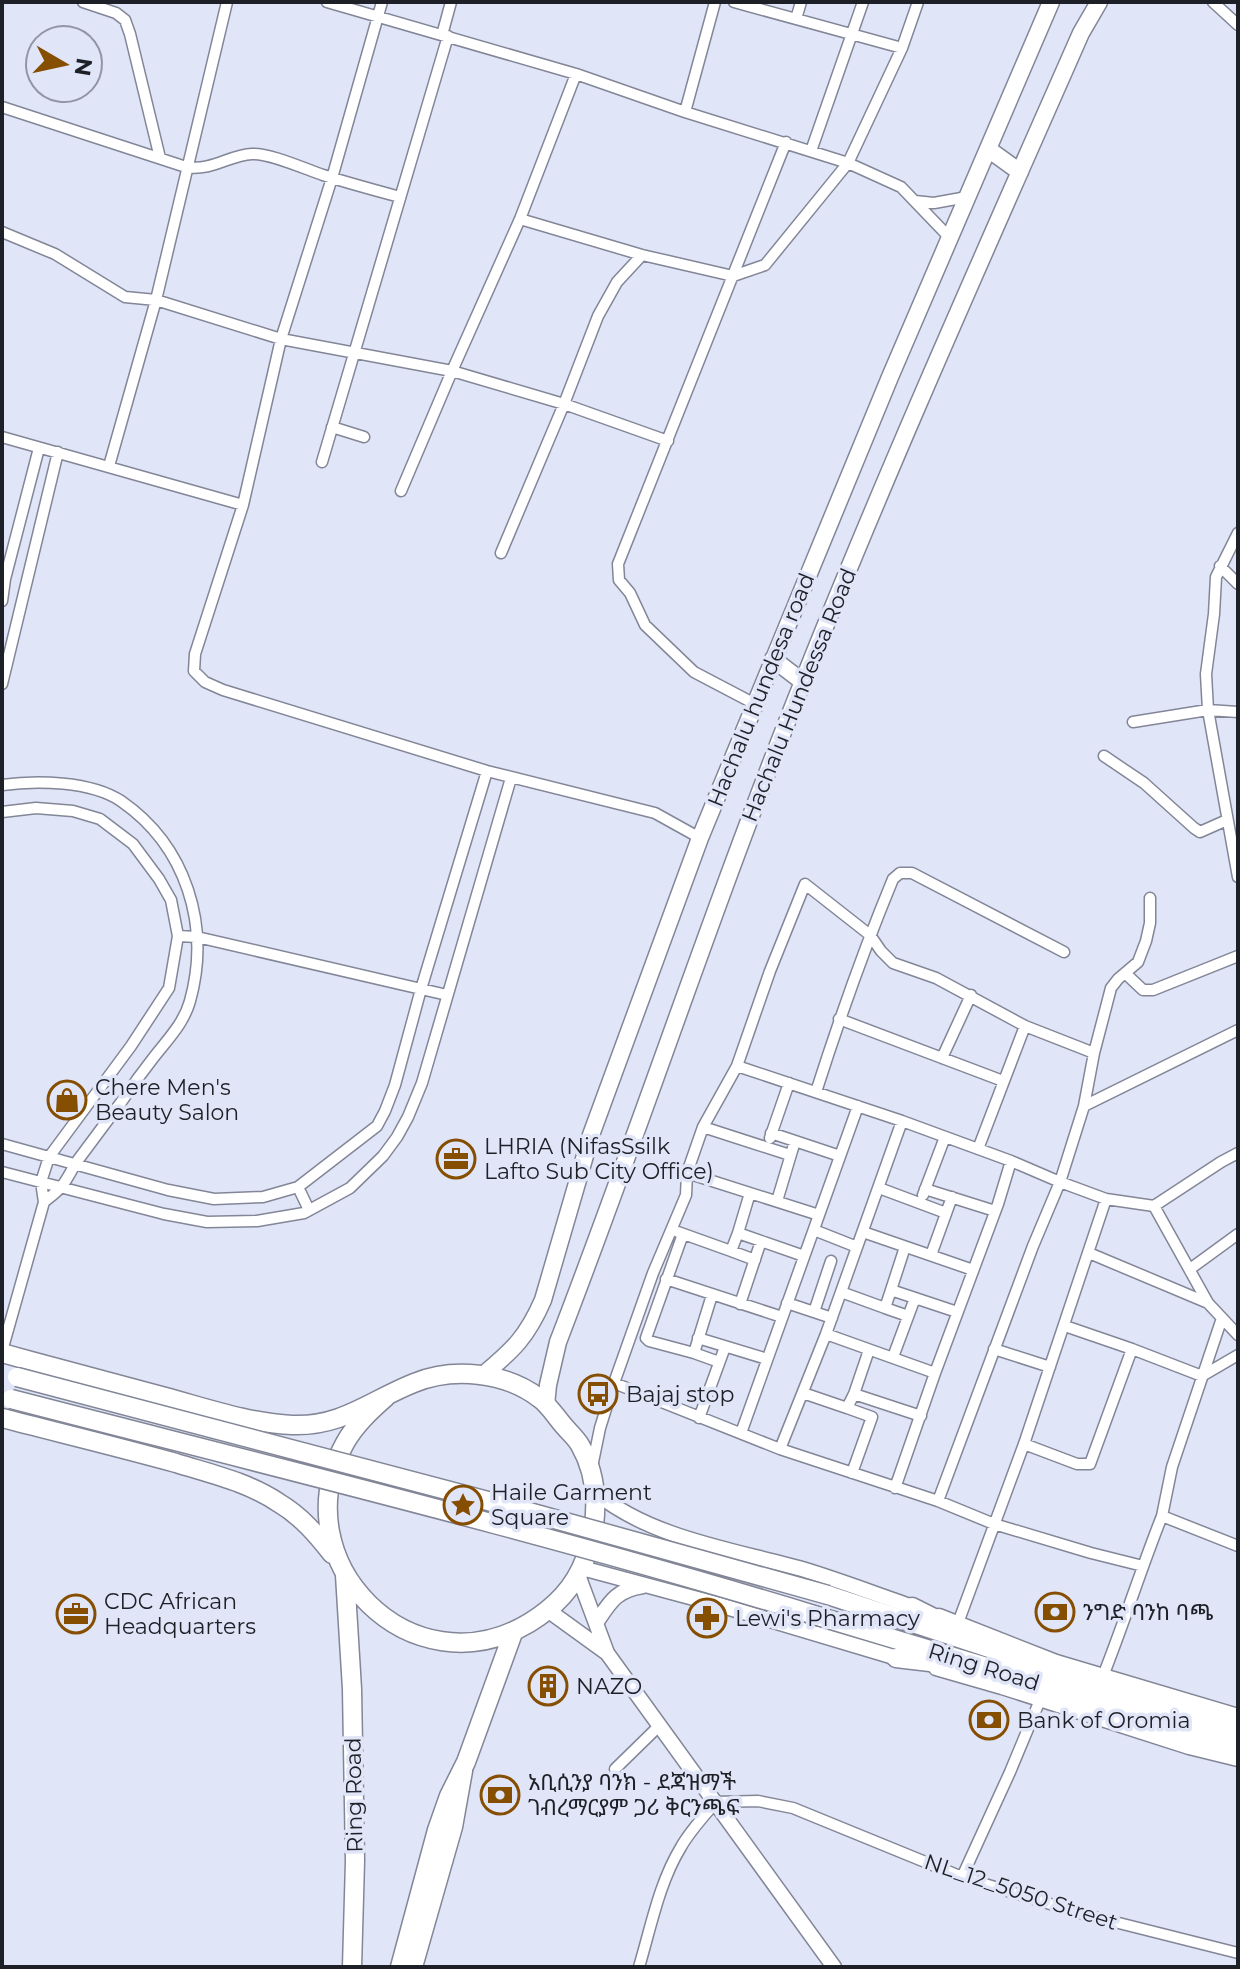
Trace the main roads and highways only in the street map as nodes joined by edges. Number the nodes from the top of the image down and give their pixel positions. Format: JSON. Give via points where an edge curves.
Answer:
{"nodes":[{"id":1,"x":1051,"y":2,"type":"edge"},
{"id":2,"x":1099,"y":2,"type":"edge"},
{"id":3,"x":988,"y":149,"type":"junction"},
{"id":4,"x":1020,"y":172,"type":"junction"},
{"id":5,"x":773,"y":659,"type":"junction"},
{"id":6,"x":803,"y":682,"type":"junction"},
{"id":7,"x":2,"y":1352,"type":"edge"},
{"id":8,"x":9,"y":1375,"type":"edge"},
{"id":9,"x":483,"y":1375,"type":"junction"},
{"id":10,"x":386,"y":1397,"type":"junction"},
{"id":11,"x":7,"y":1398,"type":"edge"},
{"id":12,"x":546,"y":1405,"type":"junction"},
{"id":13,"x":2,"y":1418,"type":"edge"},
{"id":14,"x":342,"y":1569,"type":"junction"},
{"id":15,"x":912,"y":1607,"type":"road end"},
{"id":16,"x":513,"y":1633,"type":"junction"},
{"id":17,"x":998,"y":1651,"type":"junction"},
{"id":18,"x":896,"y":1658,"type":"road end"},
{"id":19,"x":997,"y":1670,"type":"junction"},
{"id":20,"x":1238,"y":1729,"type":"edge"},
{"id":21,"x":1238,"y":1746,"type":"edge"},
{"id":22,"x":466,"y":1762,"type":"junction"},
{"id":23,"x":352,"y":1967,"type":"edge"},
{"id":24,"x":400,"y":1967,"type":"edge"},
{"id":25,"x":414,"y":1967,"type":"edge"}],
"edges":[{"from":1,"to":3,"type":"main road","name":"Hachalu hundesa road"},
{"from":2,"to":4,"type":"main road","name":"Hachalu Hundessa Road"},
{"from":3,"to":4,"type":"main road"},
{"from":3,"to":5,"type":"main road","name":"Hachalu hundesa road"},
{"from":4,"to":6,"type":"main road","name":"Hachalu Hundessa Road"},
{"from":5,"to":6,"type":"main road"},
{"from":5,"to":9,"type":"main road","name":"Hachalu hundesa road","via":[[700,838],[591,1135],[543,1300],[515,1348]]},
{"from":6,"to":12,"type":"main road","name":"Hachalu Hundessa Road","via":[[558,1342]]},
{"from":7,"to":10,"type":"highway","via":[[230,1415],[293,1425],[336,1420]]},
{"from":8,"to":17,"type":"highway","name":"Ring Road","bridge":true,"via":[[828,1595]]},
{"from":9,"to":10,"type":"highway","via":[[434,1377]]},
{"from":9,"to":12,"type":"highway","via":[[512,1383]]},
{"from":10,"to":14,"type":"highway","via":[[345,1443],[333,1472],[330,1534]]},
{"from":11,"to":19,"type":"highway","name":"Ring Road","bridge":true,"via":[[479,1519]]},
{"from":12,"to":16,"type":"highway","via":[[580,1444],[591,1473],[596,1518],[591,1544],[570,1588],[549,1611]]},
{"from":13,"to":14,"type":"highway","via":[[246,1485],[296,1514]]},
{"from":14,"to":16,"type":"highway","via":[[362,1599],[410,1633],[467,1643]]},
{"from":14,"to":23,"type":"highway","name":"Ring Road","via":[[352,1689]]},
{"from":15,"to":17,"type":"highway"},
{"from":16,"to":22,"type":"highway"},
{"from":17,"to":20,"type":"highway","name":"Ring Road","via":[[1092,1686]]},
{"from":18,"to":19,"type":"highway"},
{"from":19,"to":21,"type":"highway","name":"Ring Road"},
{"from":22,"to":24,"type":"highway","via":[[437,1830]]},
{"from":22,"to":25,"type":"main road","via":[[454,1827]]}]}
